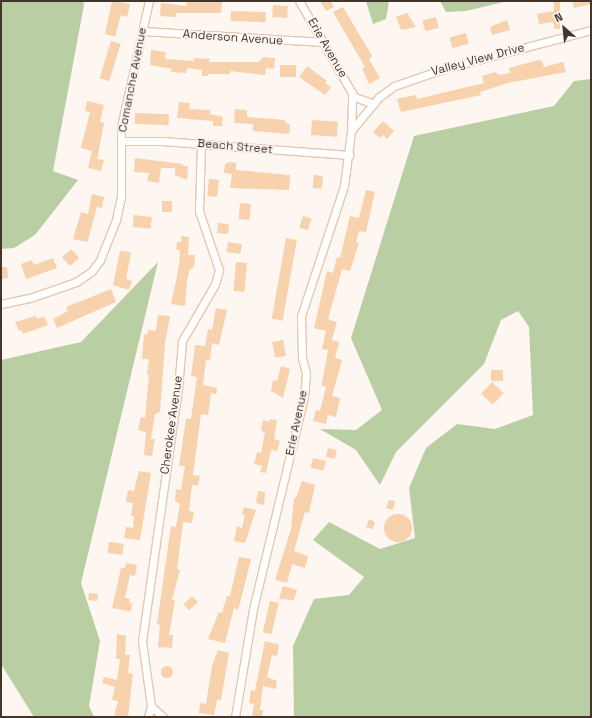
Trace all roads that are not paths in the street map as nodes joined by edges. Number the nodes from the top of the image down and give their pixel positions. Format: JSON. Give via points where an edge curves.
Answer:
{"nodes":[{"id":1,"x":149,"y":1,"type":"edge"},
{"id":2,"x":299,"y":1,"type":"edge"},
{"id":3,"x":591,"y":30,"type":"edge"},
{"id":4,"x":142,"y":31,"type":"junction"},
{"id":5,"x":324,"y":42,"type":"junction"},
{"id":6,"x":352,"y":96,"type":"junction"},
{"id":7,"x":374,"y":104,"type":"junction"},
{"id":8,"x":351,"y":131,"type":"junction"},
{"id":9,"x":121,"y":141,"type":"junction"},
{"id":10,"x":201,"y":144,"type":"junction"},
{"id":11,"x":349,"y":155,"type":"junction"},
{"id":12,"x":1,"y":304,"type":"edge"},
{"id":13,"x":150,"y":706,"type":"junction"},
{"id":14,"x":148,"y":717,"type":"edge"},
{"id":15,"x":163,"y":717,"type":"edge"},
{"id":16,"x":235,"y":717,"type":"edge"}],
"edges":[{"from":1,"to":4,"type":"street","name":"Comanche Avenue"},
{"from":2,"to":5,"type":"street","name":"Erie Avenue"},
{"from":3,"to":7,"type":"street","name":"Valley View Drive","via":[[415,78],[386,90]]},
{"from":4,"to":5,"type":"street","name":"Anderson Avenue"},
{"from":4,"to":9,"type":"street","name":"Comanche Avenue","via":[[121,127]]},
{"from":5,"to":6,"type":"street","name":"Erie Avenue"},
{"from":6,"to":7,"type":"street"},
{"from":6,"to":8,"type":"street","name":"Erie Avenue"},
{"from":7,"to":8,"type":"street"},
{"from":8,"to":11,"type":"street","name":"Erie Avenue"},
{"from":9,"to":10,"type":"street","name":"Beach Street"},
{"from":9,"to":12,"type":"street","name":"Comanche Avenue","via":[[121,197],[116,220],[100,260],[91,272],[76,282],[30,298]]},
{"from":10,"to":11,"type":"street","name":"Beach Street"},
{"from":10,"to":13,"type":"street","name":"Cherokee Avenue","via":[[199,211],[219,270],[215,284],[182,341],[178,389],[142,641]]},
{"from":11,"to":16,"type":"street","name":"Erie Avenue","via":[[340,200],[301,316],[302,358],[306,373],[304,397],[253,609]]},
{"from":13,"to":14,"type":"street","name":"Cherokee Avenue"},
{"from":13,"to":15,"type":"street"}]}
